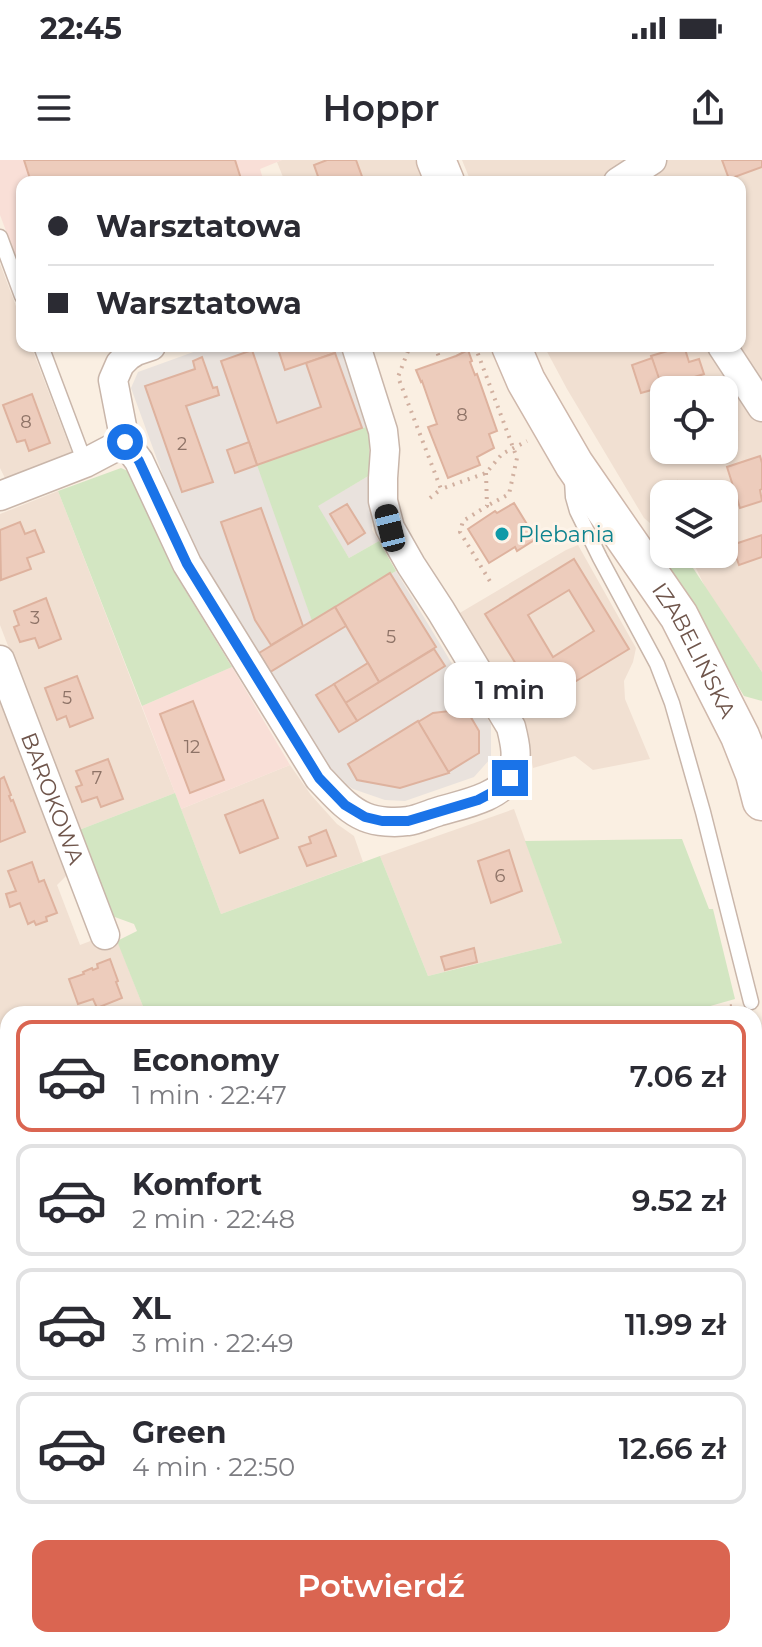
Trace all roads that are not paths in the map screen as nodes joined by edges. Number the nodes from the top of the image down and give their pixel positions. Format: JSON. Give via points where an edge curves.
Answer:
{"nodes":[{"id":1,"x":652,"y":160,"type":"edge"},
{"id":2,"x":627,"y":176,"type":"edge"},
{"id":3,"x":0,"y":237,"type":"edge"},
{"id":4,"x":16,"y":280,"type":"edge"},
{"id":5,"x":43,"y":352,"type":"edge"},
{"id":6,"x":134,"y":352,"type":"edge"},
{"id":7,"x":358,"y":352,"type":"edge"},
{"id":8,"x":514,"y":352,"type":"edge"},
{"id":9,"x":726,"y":352,"type":"edge"},
{"id":10,"x":762,"y":407,"type":"edge"},
{"id":11,"x":125,"y":442,"type":"junction"},
{"id":12,"x":85,"y":463,"type":"junction"},
{"id":13,"x":574,"y":464,"type":"junction"},
{"id":14,"x":0,"y":496,"type":"edge"},
{"id":15,"x":0,"y":660,"type":"edge"},
{"id":16,"x":762,"y":801,"type":"edge"},
{"id":17,"x":105,"y":935,"type":"dead end"},
{"id":18,"x":751,"y":1002,"type":"road end"}],
"edges":[{"from":1,"to":2,"type":"street"},
{"from":3,"to":4,"type":"lane"},
{"from":5,"to":12,"type":"lane"},
{"from":6,"to":11,"type":"street","via":[[120,364],[113,380]]},
{"from":7,"to":11,"type":"street","via":[[383,431],[383,501],[390,528],[511,727],[516,760],[510,778],[478,800],[408,821],[365,817],[345,805],[319,778],[187,564]]},
{"from":8,"to":13,"type":"street","name":"IZABELIŃSKA"},
{"from":9,"to":10,"type":"street"},
{"from":11,"to":12,"type":"street"},
{"from":12,"to":14,"type":"street"},
{"from":13,"to":16,"type":"street","name":"IZABELIŃSKA","via":[[679,616],[740,736]]},
{"from":13,"to":18,"type":"lane","via":[[577,511],[672,703]]},
{"from":15,"to":17,"type":"street","name":"BAROKOWA"}]}
